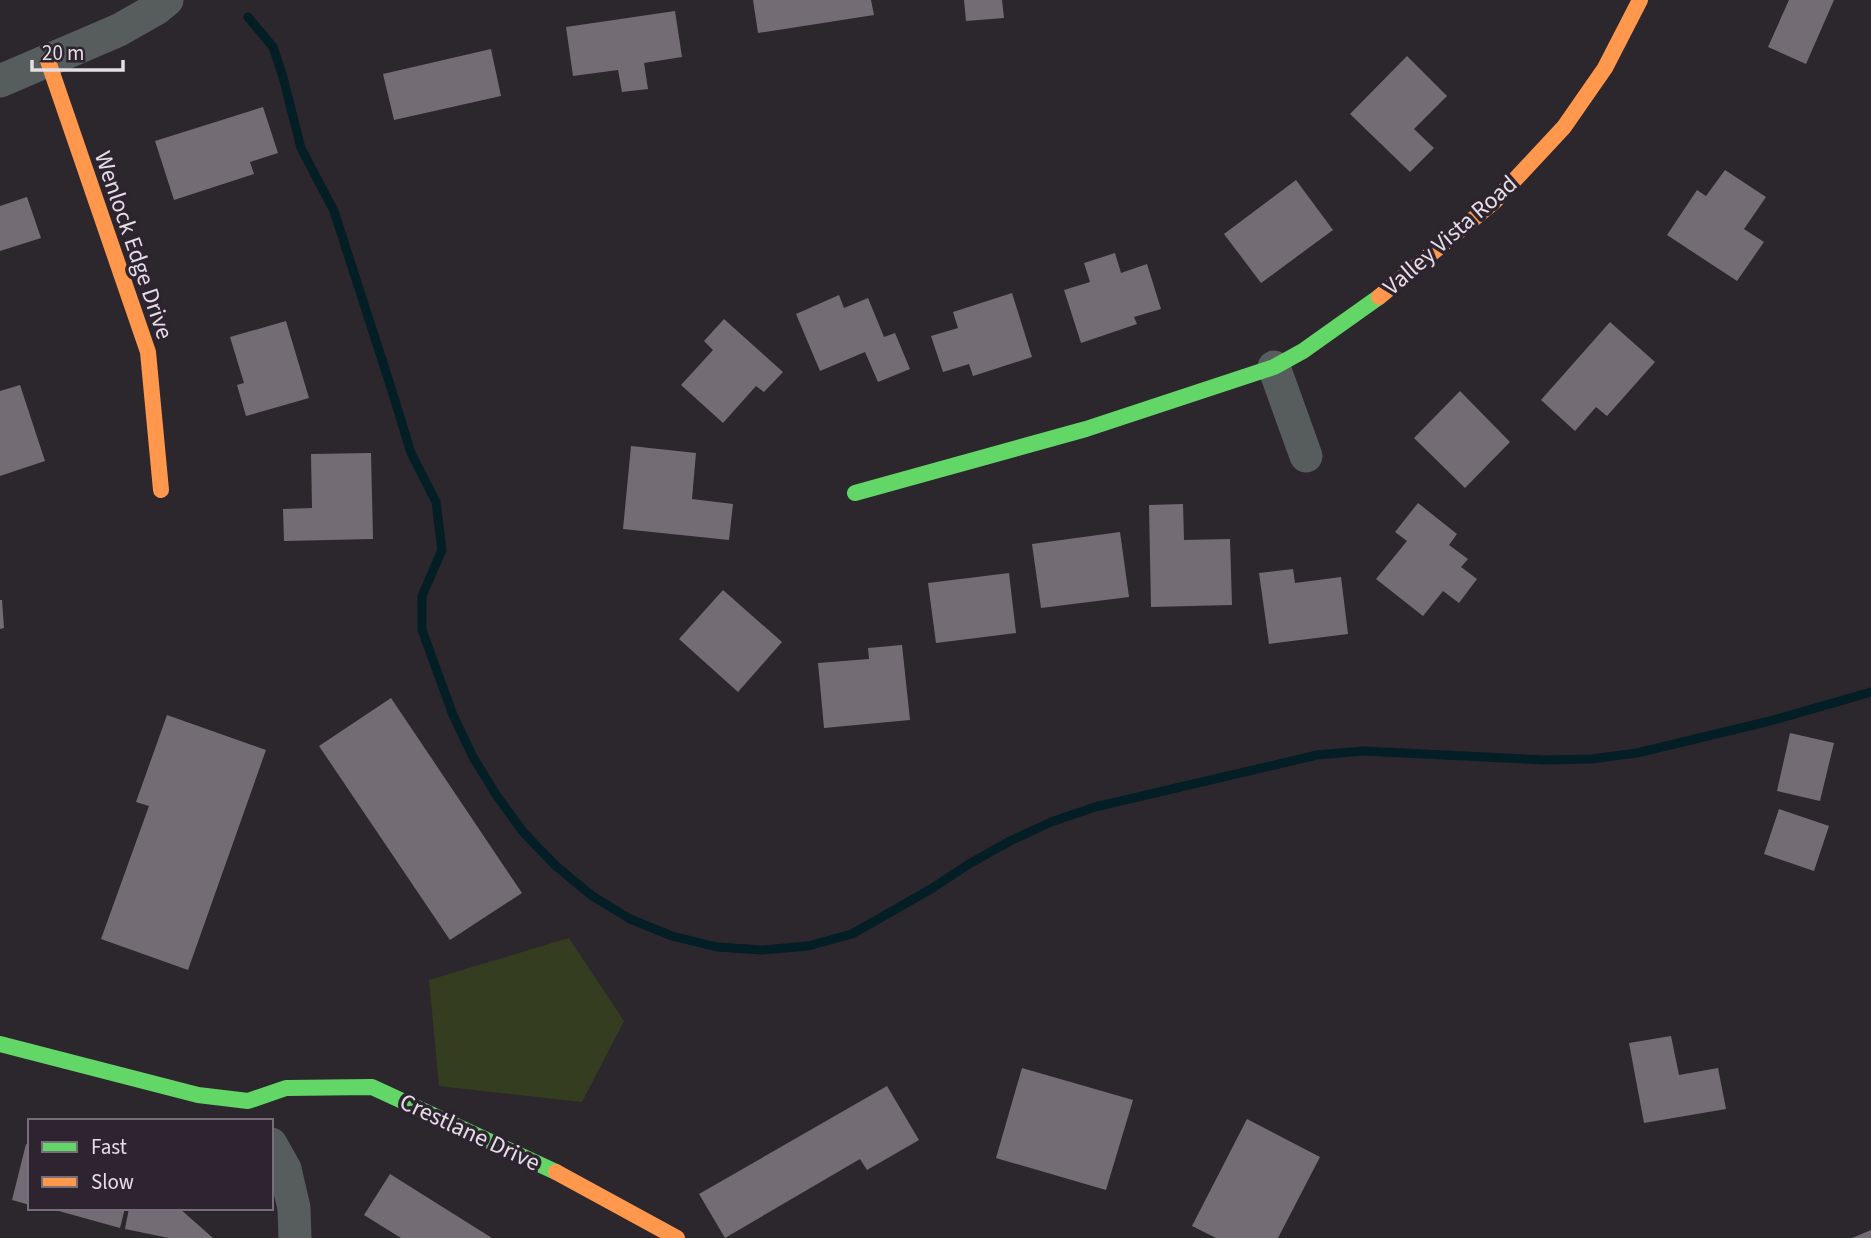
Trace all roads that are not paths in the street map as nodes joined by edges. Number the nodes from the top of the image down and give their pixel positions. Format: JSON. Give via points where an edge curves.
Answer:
{"nodes":[{"id":1,"x":167,"y":0,"type":"edge"},
{"id":2,"x":1640,"y":0,"type":"edge"},
{"id":3,"x":48,"y":61,"type":"junction"},
{"id":4,"x":0,"y":81,"type":"edge"},
{"id":5,"x":1274,"y":367,"type":"junction"},
{"id":6,"x":1306,"y":456,"type":"dead end"},
{"id":7,"x":161,"y":490,"type":"dead end"},
{"id":8,"x":855,"y":493,"type":"dead end"},
{"id":9,"x":0,"y":1044,"type":"edge"},
{"id":10,"x":254,"y":1111,"type":"edge"},
{"id":11,"x":273,"y":1148,"type":"edge"},
{"id":12,"x":295,"y":1238,"type":"edge"},
{"id":13,"x":677,"y":1238,"type":"edge"}],
"edges":[{"from":1,"to":3,"type":"street","via":[[118,30]]},
{"from":2,"to":5,"type":"street","name":"Valley Vista Road","via":[[1605,68],[1564,127],[1495,201],[1385,292],[1313,345]]},
{"from":3,"to":4,"type":"street"},
{"from":3,"to":7,"type":"street","name":"Wenlock Edge Drive","via":[[148,352]]},
{"from":5,"to":6,"type":"street"},
{"from":5,"to":8,"type":"street","name":"Valley Vista Road","via":[[1086,429]]},
{"from":9,"to":10,"type":"street","name":"Crestlane Drive"},
{"from":10,"to":13,"type":"street","name":"Crestlane Drive","via":[[286,1088],[372,1087],[573,1180]]},
{"from":11,"to":12,"type":"street","via":[[285,1169]]}]}
